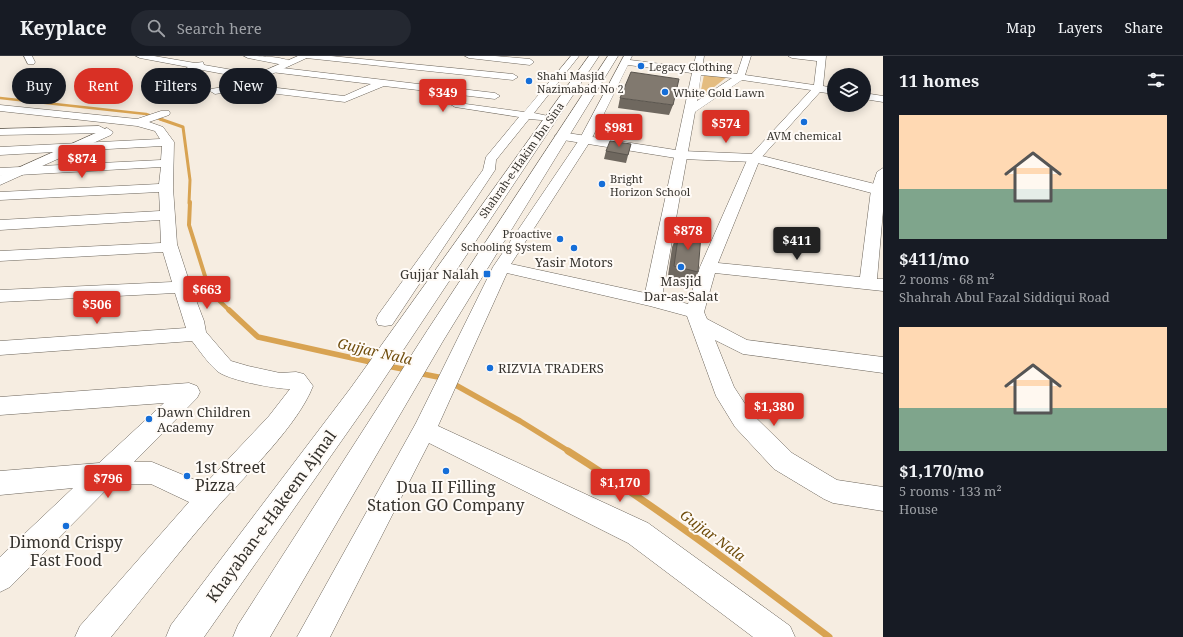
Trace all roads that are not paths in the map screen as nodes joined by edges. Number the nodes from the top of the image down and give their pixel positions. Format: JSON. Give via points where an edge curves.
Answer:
{"nodes":[{"id":1,"x":140,"y":56,"type":"edge"},
{"id":2,"x":248,"y":56,"type":"edge"},
{"id":3,"x":306,"y":56,"type":"edge"},
{"id":4,"x":469,"y":56,"type":"edge"},
{"id":5,"x":575,"y":56,"type":"edge"},
{"id":6,"x":594,"y":56,"type":"edge"},
{"id":7,"x":700,"y":56,"type":"edge"},
{"id":8,"x":747,"y":56,"type":"edge"},
{"id":9,"x":792,"y":56,"type":"edge"},
{"id":10,"x":622,"y":58,"type":"edge"},
{"id":11,"x":822,"y":58,"type":"edge"},
{"id":12,"x":208,"y":59,"type":"dead end"},
{"id":13,"x":426,"y":59,"type":"dead end"},
{"id":14,"x":530,"y":62,"type":"dead end"},
{"id":15,"x":289,"y":63,"type":"junction"},
{"id":16,"x":197,"y":66,"type":"junction"},
{"id":17,"x":412,"y":66,"type":"junction"},
{"id":18,"x":193,"y":68,"type":"edge"},
{"id":19,"x":277,"y":69,"type":"edge"},
{"id":20,"x":219,"y":70,"type":"edge"},
{"id":21,"x":277,"y":70,"type":"edge"},
{"id":22,"x":697,"y":72,"type":"junction"},
{"id":23,"x":513,"y":77,"type":"dead end"},
{"id":24,"x":740,"y":77,"type":"junction"},
{"id":25,"x":384,"y":82,"type":"junction"},
{"id":26,"x":818,"y":88,"type":"junction"},
{"id":27,"x":219,"y":90,"type":"edge"},
{"id":28,"x":364,"y":90,"type":"junction"},
{"id":29,"x":827,"y":90,"type":"edge"},
{"id":30,"x":215,"y":91,"type":"dead end"},
{"id":31,"x":277,"y":91,"type":"edge"},
{"id":32,"x":403,"y":96,"type":"dead end"},
{"id":33,"x":495,"y":96,"type":"dead end"},
{"id":34,"x":871,"y":97,"type":"edge"},
{"id":35,"x":883,"y":99,"type":"edge"},
{"id":36,"x":441,"y":102,"type":"dead end"},
{"id":37,"x":0,"y":108,"type":"edge"},
{"id":38,"x":691,"y":110,"type":"junction"},
{"id":39,"x":165,"y":113,"type":"dead end"},
{"id":40,"x":526,"y":115,"type":"junction"},
{"id":41,"x":549,"y":119,"type":"junction"},
{"id":42,"x":140,"y":121,"type":"junction"},
{"id":43,"x":0,"y":132,"type":"edge"},
{"id":44,"x":107,"y":132,"type":"junction"},
{"id":45,"x":561,"y":136,"type":"junction"},
{"id":46,"x":585,"y":140,"type":"junction"},
{"id":47,"x":168,"y":142,"type":"junction"},
{"id":48,"x":72,"y":148,"type":"junction"},
{"id":49,"x":0,"y":151,"type":"edge"},
{"id":50,"x":682,"y":155,"type":"junction"},
{"id":51,"x":754,"y":158,"type":"junction"},
{"id":52,"x":168,"y":163,"type":"junction"},
{"id":53,"x":23,"y":170,"type":"junction"},
{"id":54,"x":0,"y":172,"type":"edge"},
{"id":55,"x":883,"y":172,"type":"edge"},
{"id":56,"x":0,"y":181,"type":"edge"},
{"id":57,"x":166,"y":188,"type":"junction"},
{"id":58,"x":880,"y":190,"type":"edge"},
{"id":59,"x":0,"y":196,"type":"edge"},
{"id":60,"x":167,"y":215,"type":"junction"},
{"id":61,"x":0,"y":225,"type":"edge"},
{"id":62,"x":170,"y":247,"type":"junction"},
{"id":63,"x":0,"y":256,"type":"edge"},
{"id":64,"x":501,"y":267,"type":"junction"},
{"id":65,"x":708,"y":267,"type":"junction"},
{"id":66,"x":875,"y":284,"type":"edge"},
{"id":67,"x":182,"y":287,"type":"junction"},
{"id":68,"x":0,"y":296,"type":"edge"},
{"id":69,"x":652,"y":300,"type":"junction"},
{"id":70,"x":696,"y":317,"type":"junction"},
{"id":71,"x":385,"y":320,"type":"dead end"},
{"id":72,"x":197,"y":334,"type":"junction"},
{"id":73,"x":0,"y":348,"type":"edge"},
{"id":74,"x":883,"y":365,"type":"edge"},
{"id":75,"x":359,"y":396,"type":"joint"},
{"id":76,"x":0,"y":406,"type":"edge"},
{"id":77,"x":424,"y":430,"type":"junction"},
{"id":78,"x":106,"y":474,"type":"junction"},
{"id":79,"x":0,"y":483,"type":"edge"},
{"id":80,"x":209,"y":498,"type":"junction"},
{"id":81,"x":883,"y":499,"type":"edge"},
{"id":82,"x":0,"y":577,"type":"edge"},
{"id":83,"x":91,"y":637,"type":"edge"},
{"id":84,"x":183,"y":637,"type":"edge"},
{"id":85,"x":250,"y":637,"type":"edge"},
{"id":86,"x":313,"y":637,"type":"edge"},
{"id":87,"x":780,"y":637,"type":"edge"}],
"edges":[{"from":1,"to":16,"type":"street"},
{"from":2,"to":15,"type":"street"},
{"from":3,"to":15,"type":"main road"},
{"from":3,"to":17,"type":"street"},
{"from":4,"to":14,"type":"street"},
{"from":5,"to":40,"type":"street"},
{"from":6,"to":41,"type":"main road","name":"Shahrah-e-Hakim Ibn Sina"},
{"from":7,"to":22,"type":"street"},
{"from":8,"to":24,"type":"street"},
{"from":9,"to":11,"type":"street"},
{"from":10,"to":22,"type":"street"},
{"from":10,"to":45,"type":"main road","name":"Shahrah-e-Hakim Ibn Sina"},
{"from":10,"to":46,"type":"street"},
{"from":11,"to":26,"type":"street"},
{"from":12,"to":16,"type":"street"},
{"from":13,"to":17,"type":"street"},
{"from":15,"to":19,"type":"main road"},
{"from":16,"to":18,"type":"street"},
{"from":16,"to":20,"type":"street"},
{"from":17,"to":23,"type":"street"},
{"from":17,"to":25,"type":"street"},
{"from":21,"to":25,"type":"street"},
{"from":22,"to":24,"type":"street"},
{"from":22,"to":38,"type":"street"},
{"from":24,"to":26,"type":"street"},
{"from":24,"to":38,"type":"street"},
{"from":25,"to":28,"type":"street"},
{"from":25,"to":33,"type":"street"},
{"from":26,"to":29,"type":"street"},
{"from":26,"to":51,"type":"street"},
{"from":27,"to":30,"type":"main road"},
{"from":28,"to":31,"type":"street","via":[[345,99]]},
{"from":28,"to":32,"type":"street"},
{"from":34,"to":35,"type":"street"},
{"from":36,"to":40,"type":"street"},
{"from":37,"to":42,"type":"street"},
{"from":38,"to":50,"type":"street"},
{"from":39,"to":42,"type":"street"},
{"from":40,"to":41,"type":"street"},
{"from":40,"to":71,"type":"street","via":[[490,160],[489,170]]},
{"from":41,"to":75,"type":"main road","name":"Shahrah-e-Hakim Ibn Sina"},
{"from":42,"to":44,"type":"street"},
{"from":42,"to":47,"type":"street","via":[[159,129]]},
{"from":43,"to":44,"type":"street","via":[[99,129]]},
{"from":44,"to":48,"type":"main road"},
{"from":45,"to":46,"type":"main road"},
{"from":45,"to":85,"type":"main road","name":"Shahrah-e-Hakim Ibn Sina","via":[[384,417]]},
{"from":46,"to":50,"type":"main road"},
{"from":46,"to":64,"type":"street"},
{"from":47,"to":48,"type":"street"},
{"from":47,"to":52,"type":"street"},
{"from":48,"to":49,"type":"street"},
{"from":48,"to":53,"type":"main road"},
{"from":50,"to":51,"type":"main road"},
{"from":50,"to":69,"type":"street"},
{"from":51,"to":58,"type":"main road"},
{"from":51,"to":65,"type":"street"},
{"from":52,"to":53,"type":"street"},
{"from":52,"to":57,"type":"street"},
{"from":53,"to":54,"type":"street"},
{"from":53,"to":56,"type":"main road"},
{"from":55,"to":58,"type":"street"},
{"from":57,"to":59,"type":"street"},
{"from":57,"to":60,"type":"street"},
{"from":58,"to":66,"type":"street"},
{"from":60,"to":61,"type":"street"},
{"from":60,"to":62,"type":"street"},
{"from":62,"to":63,"type":"street"},
{"from":62,"to":67,"type":"street"},
{"from":64,"to":69,"type":"street"},
{"from":64,"to":77,"type":"street"},
{"from":65,"to":66,"type":"street"},
{"from":65,"to":70,"type":"street"},
{"from":67,"to":68,"type":"street"},
{"from":67,"to":72,"type":"street","via":[[195,321]]},
{"from":69,"to":70,"type":"street"},
{"from":70,"to":74,"type":"street","via":[[743,347]]},
{"from":70,"to":81,"type":"street","via":[[724,390],[743,420],[783,461],[833,491]]},
{"from":72,"to":73,"type":"street"},
{"from":72,"to":80,"type":"street","via":[[224,366],[280,381],[296,380],[302,386],[298,396],[277,423]]},
{"from":75,"to":84,"type":"main road","name":"Khayaban-e-Hakeem Ajmal"},
{"from":76,"to":78,"type":"street","via":[[189,392]]},
{"from":77,"to":86,"type":"street"},
{"from":77,"to":87,"type":"street","via":[[638,533]]},
{"from":78,"to":79,"type":"street"},
{"from":78,"to":80,"type":"street","via":[[152,473]]},
{"from":78,"to":82,"type":"street"},
{"from":80,"to":83,"type":"street"}]}
